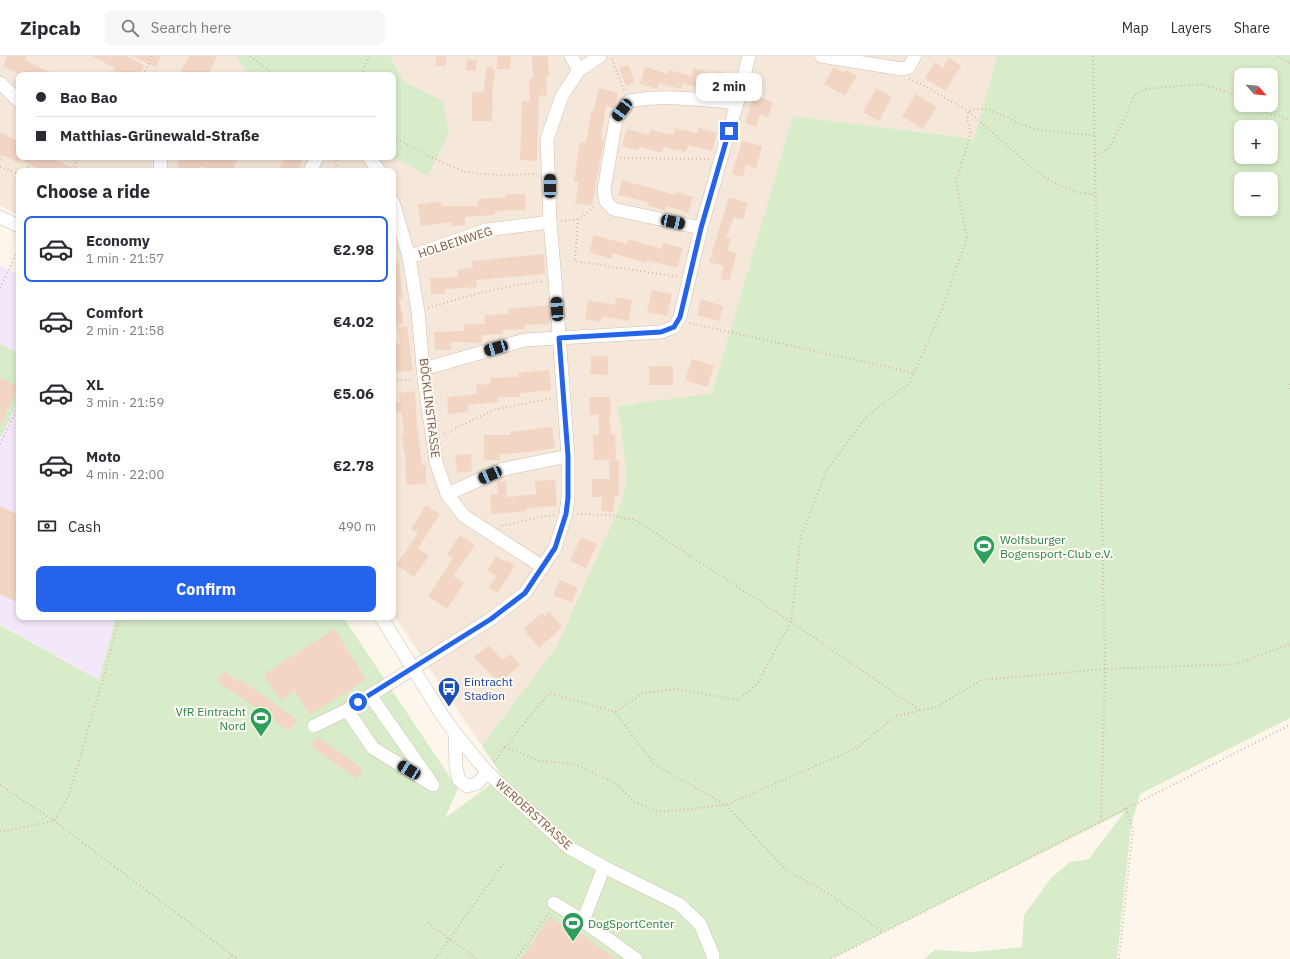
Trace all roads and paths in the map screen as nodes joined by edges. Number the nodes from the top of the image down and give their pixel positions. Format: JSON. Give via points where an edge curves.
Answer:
{"nodes":[{"id":1,"x":152,"y":56,"type":"edge"},
{"id":2,"x":250,"y":56,"type":"edge"},
{"id":3,"x":369,"y":56,"type":"edge"},
{"id":4,"x":571,"y":56,"type":"edge"},
{"id":5,"x":600,"y":56,"type":"edge"},
{"id":6,"x":610,"y":56,"type":"edge"},
{"id":7,"x":749,"y":56,"type":"edge"},
{"id":8,"x":821,"y":56,"type":"edge"},
{"id":9,"x":915,"y":56,"type":"edge"},
{"id":10,"x":1094,"y":56,"type":"edge"},
{"id":11,"x":1278,"y":56,"type":"edge"},
{"id":12,"x":887,"y":61,"type":"edge"},
{"id":13,"x":1290,"y":64,"type":"edge"},
{"id":14,"x":902,"y":68,"type":"junction"},
{"id":15,"x":579,"y":70,"type":"junction"},
{"id":16,"x":144,"y":72,"type":"edge"},
{"id":17,"x":270,"y":72,"type":"edge"},
{"id":18,"x":362,"y":72,"type":"edge"},
{"id":19,"x":0,"y":83,"type":"edge"},
{"id":20,"x":1234,"y":95,"type":"edge"},
{"id":21,"x":16,"y":98,"type":"edge"},
{"id":22,"x":629,"y":101,"type":"junction"},
{"id":23,"x":737,"y":103,"type":"junction"},
{"id":24,"x":968,"y":111,"type":"junction"},
{"id":25,"x":1263,"y":112,"type":"edge"},
{"id":26,"x":1290,"y":120,"type":"edge"},
{"id":27,"x":1094,"y":135,"type":"junction"},
{"id":28,"x":396,"y":139,"type":"edge"},
{"id":29,"x":2,"y":155,"type":"dead end"},
{"id":30,"x":1094,"y":156,"type":"junction"},
{"id":31,"x":610,"y":158,"type":"junction"},
{"id":32,"x":721,"y":158,"type":"junction"},
{"id":33,"x":0,"y":160,"type":"edge"},
{"id":34,"x":78,"y":160,"type":"edge"},
{"id":35,"x":30,"y":164,"type":"dead end"},
{"id":36,"x":0,"y":167,"type":"edge"},
{"id":37,"x":74,"y":167,"type":"dead end"},
{"id":38,"x":28,"y":168,"type":"edge"},
{"id":39,"x":16,"y":173,"type":"edge"},
{"id":40,"x":549,"y":174,"type":"junction"},
{"id":41,"x":1095,"y":194,"type":"junction"},
{"id":42,"x":606,"y":201,"type":"junction"},
{"id":43,"x":396,"y":212,"type":"edge"},
{"id":44,"x":0,"y":217,"type":"edge"},
{"id":45,"x":578,"y":219,"type":"junction"},
{"id":46,"x":550,"y":222,"type":"junction"},
{"id":47,"x":16,"y":225,"type":"edge"},
{"id":48,"x":701,"y":228,"type":"junction"},
{"id":49,"x":16,"y":254,"type":"edge"},
{"id":50,"x":409,"y":257,"type":"junction"},
{"id":51,"x":690,"y":279,"type":"junction"},
{"id":52,"x":555,"y":280,"type":"junction"},
{"id":53,"x":0,"y":288,"type":"edge"},
{"id":54,"x":418,"y":312,"type":"junction"},
{"id":55,"x":678,"y":320,"type":"junction"},
{"id":56,"x":559,"y":338,"type":"junction"},
{"id":57,"x":914,"y":373,"type":"junction"},
{"id":58,"x":424,"y":374,"type":"junction"},
{"id":59,"x":396,"y":380,"type":"edge"},
{"id":60,"x":1290,"y":384,"type":"edge"},
{"id":61,"x":1290,"y":392,"type":"edge"},
{"id":62,"x":564,"y":396,"type":"junction"},
{"id":63,"x":16,"y":411,"type":"edge"},
{"id":64,"x":4,"y":418,"type":"dead end"},
{"id":65,"x":11,"y":421,"type":"junction"},
{"id":66,"x":433,"y":439,"type":"junction"},
{"id":67,"x":0,"y":444,"type":"edge"},
{"id":68,"x":568,"y":456,"type":"junction"},
{"id":69,"x":447,"y":494,"type":"junction"},
{"id":70,"x":566,"y":514,"type":"junction"},
{"id":71,"x":485,"y":530,"type":"junction"},
{"id":72,"x":543,"y":567,"type":"junction"},
{"id":73,"x":118,"y":620,"type":"edge"},
{"id":74,"x":383,"y":620,"type":"edge"},
{"id":75,"x":791,"y":622,"type":"junction"},
{"id":76,"x":1290,"y":644,"type":"edge"},
{"id":77,"x":413,"y":668,"type":"junction"},
{"id":78,"x":1105,"y":669,"type":"junction"},
{"id":79,"x":370,"y":695,"type":"junction"},
{"id":80,"x":347,"y":710,"type":"junction"},
{"id":81,"x":921,"y":711,"type":"junction"},
{"id":82,"x":615,"y":712,"type":"junction"},
{"id":83,"x":1290,"y":725,"type":"edge"},
{"id":84,"x":314,"y":726,"type":"dead end"},
{"id":85,"x":455,"y":733,"type":"junction"},
{"id":86,"x":505,"y":747,"type":"junction"},
{"id":87,"x":489,"y":756,"type":"dead end"},
{"id":88,"x":487,"y":772,"type":"junction"},
{"id":89,"x":0,"y":785,"type":"edge"},
{"id":90,"x":726,"y":805,"type":"junction"},
{"id":91,"x":1125,"y":808,"type":"junction"},
{"id":92,"x":1101,"y":820,"type":"junction"},
{"id":93,"x":54,"y":821,"type":"junction"},
{"id":94,"x":0,"y":832,"type":"edge"},
{"id":95,"x":503,"y":864,"type":"dead end"},
{"id":96,"x":604,"y":867,"type":"junction"},
{"id":97,"x":555,"y":903,"type":"joint"},
{"id":98,"x":583,"y":921,"type":"junction"},
{"id":99,"x":428,"y":923,"type":"dead end"},
{"id":100,"x":883,"y":933,"type":"junction"},
{"id":101,"x":449,"y":939,"type":"junction"},
{"id":102,"x":232,"y":955,"type":"junction"},
{"id":103,"x":228,"y":959,"type":"edge"},
{"id":104,"x":239,"y":959,"type":"edge"},
{"id":105,"x":435,"y":959,"type":"edge"},
{"id":106,"x":477,"y":959,"type":"edge"},
{"id":107,"x":516,"y":959,"type":"edge"},
{"id":108,"x":636,"y":959,"type":"edge"},
{"id":109,"x":713,"y":959,"type":"edge"},
{"id":110,"x":831,"y":959,"type":"edge"},
{"id":111,"x":1118,"y":959,"type":"edge"}],
"edges":[{"from":1,"to":16,"type":"path"},
{"from":2,"to":17,"type":"path"},
{"from":3,"to":18,"type":"path"},
{"from":4,"to":15,"type":"street"},
{"from":5,"to":15,"type":"street"},
{"from":6,"to":22,"type":"path"},
{"from":7,"to":23,"type":"street"},
{"from":8,"to":12,"type":"street"},
{"from":9,"to":14,"type":"street","via":[[909,67]]},
{"from":10,"to":27,"type":"path"},
{"from":11,"to":13,"type":"path"},
{"from":12,"to":14,"type":"street"},
{"from":14,"to":24,"type":"path","via":[[908,79]]},
{"from":15,"to":40,"type":"street","via":[[562,96],[547,139]]},
{"from":19,"to":21,"type":"street"},
{"from":20,"to":30,"type":"path","via":[[1202,84],[1144,89],[1134,96],[1108,149]]},
{"from":22,"to":23,"type":"street","via":[[685,98]]},
{"from":22,"to":31,"type":"street","via":[[616,119]]},
{"from":23,"to":32,"type":"street"},
{"from":24,"to":27,"type":"path","via":[[976,108],[994,112],[1022,125],[1050,131]]},
{"from":24,"to":41,"type":"path","via":[[1032,168],[1051,181],[1076,192]]},
{"from":24,"to":57,"type":"path","via":[[967,120],[971,132],[956,182],[967,238],[941,311]]},
{"from":25,"to":26,"type":"path"},
{"from":27,"to":30,"type":"path"},
{"from":28,"to":40,"type":"path","via":[[464,172],[498,175]]},
{"from":29,"to":33,"type":"path"},
{"from":30,"to":41,"type":"path"},
{"from":31,"to":32,"type":"path"},
{"from":31,"to":42,"type":"street","via":[[604,190]]},
{"from":32,"to":48,"type":"street"},
{"from":34,"to":37,"type":"path"},
{"from":35,"to":38,"type":"path"},
{"from":36,"to":39,"type":"path"},
{"from":40,"to":46,"type":"street"},
{"from":41,"to":78,"type":"path"},
{"from":42,"to":45,"type":"path"},
{"from":42,"to":48,"type":"street","via":[[613,209]]},
{"from":43,"to":50,"type":"street","name":"BÖCKLINSTRASSE"},
{"from":44,"to":47,"type":"street"},
{"from":45,"to":46,"type":"path"},
{"from":45,"to":51,"type":"path","via":[[575,261]]},
{"from":46,"to":50,"type":"street","name":"HOLBEINWEG","via":[[486,230]]},
{"from":46,"to":52,"type":"street"},
{"from":48,"to":51,"type":"street"},
{"from":49,"to":53,"type":"path"},
{"from":50,"to":54,"type":"street","name":"BÖCKLINSTRASSE"},
{"from":51,"to":55,"type":"street"},
{"from":52,"to":54,"type":"path","via":[[476,293]]},
{"from":52,"to":56,"type":"street"},
{"from":54,"to":58,"type":"street","name":"BÖCKLINSTRASSE"},
{"from":55,"to":56,"type":"street","via":[[674,327],[661,332]]},
{"from":55,"to":57,"type":"path"},
{"from":56,"to":58,"type":"street","via":[[525,340]]},
{"from":56,"to":62,"type":"street"},
{"from":57,"to":75,"type":"path","via":[[910,383],[867,416],[827,470],[801,536]]},
{"from":58,"to":59,"type":"path"},
{"from":58,"to":66,"type":"street","name":"BÖCKLINSTRASSE"},
{"from":60,"to":61,"type":"path"},
{"from":62,"to":66,"type":"path","via":[[493,410]]},
{"from":62,"to":68,"type":"street"},
{"from":63,"to":65,"type":"path"},
{"from":64,"to":65,"type":"path"},
{"from":65,"to":67,"type":"path"},
{"from":66,"to":69,"type":"street","name":"BÖCKLINSTRASSE","via":[[436,462]]},
{"from":68,"to":69,"type":"street","via":[[504,469]]},
{"from":68,"to":70,"type":"street"},
{"from":69,"to":71,"type":"street","name":"BÖCKLINSTRASSE","via":[[464,516]]},
{"from":70,"to":71,"type":"path","via":[[539,517]]},
{"from":70,"to":72,"type":"street","via":[[555,548]]},
{"from":70,"to":75,"type":"path","via":[[612,515],[634,519]]},
{"from":71,"to":72,"type":"street","name":"BÖCKLINSTRASSE"},
{"from":72,"to":77,"type":"street","via":[[525,593],[491,619]]},
{"from":73,"to":93,"type":"path","via":[[69,795]]},
{"from":74,"to":77,"type":"street","name":"WERDERSTRASSE"},
{"from":75,"to":81,"type":"path"},
{"from":75,"to":82,"type":"path","via":[[758,684],[738,700],[675,689],[643,693]]},
{"from":76,"to":78,"type":"path","via":[[1237,664]]},
{"from":77,"to":79,"type":"street"},
{"from":77,"to":85,"type":"street","name":"WERDERSTRASSE"},
{"from":78,"to":81,"type":"path","via":[[982,680],[936,708]]},
{"from":78,"to":92,"type":"path"},
{"from":79,"to":80,"type":"street"},
{"from":79,"to":80,"type":"street","via":[[433,785],[373,748]]},
{"from":80,"to":84,"type":"street"},
{"from":81,"to":90,"type":"path","via":[[896,716],[857,748]]},
{"from":82,"to":86,"type":"path","via":[[549,693]]},
{"from":82,"to":90,"type":"path","via":[[655,764]]},
{"from":83,"to":91,"type":"path"},
{"from":85,"to":88,"type":"street","name":"WERDERSTRASSE"},
{"from":85,"to":88,"type":"street","via":[[459,780],[467,786],[478,783]]},
{"from":86,"to":87,"type":"path","via":[[494,762]]},
{"from":86,"to":90,"type":"path","via":[[540,762],[572,763],[617,784],[634,802],[659,812]]},
{"from":88,"to":96,"type":"street","name":"WERDERSTRASSE","via":[[568,847]]},
{"from":89,"to":93,"type":"path"},
{"from":90,"to":100,"type":"path","via":[[786,870],[826,892]]},
{"from":91,"to":92,"type":"path"},
{"from":91,"to":111,"type":"path","via":[[1133,829]]},
{"from":92,"to":100,"type":"path"},
{"from":93,"to":94,"type":"path"},
{"from":93,"to":102,"type":"path"},
{"from":95,"to":101,"type":"path"},
{"from":96,"to":98,"type":"street"},
{"from":96,"to":109,"type":"street","name":"WERDERSTRASSE","via":[[678,904],[700,924]]},
{"from":97,"to":98,"type":"street"},
{"from":97,"to":107,"type":"path"},
{"from":98,"to":108,"type":"street"},
{"from":99,"to":101,"type":"path"},
{"from":100,"to":110,"type":"path"},
{"from":101,"to":105,"type":"path"},
{"from":101,"to":106,"type":"path"},
{"from":102,"to":103,"type":"path"},
{"from":102,"to":104,"type":"path"}]}
